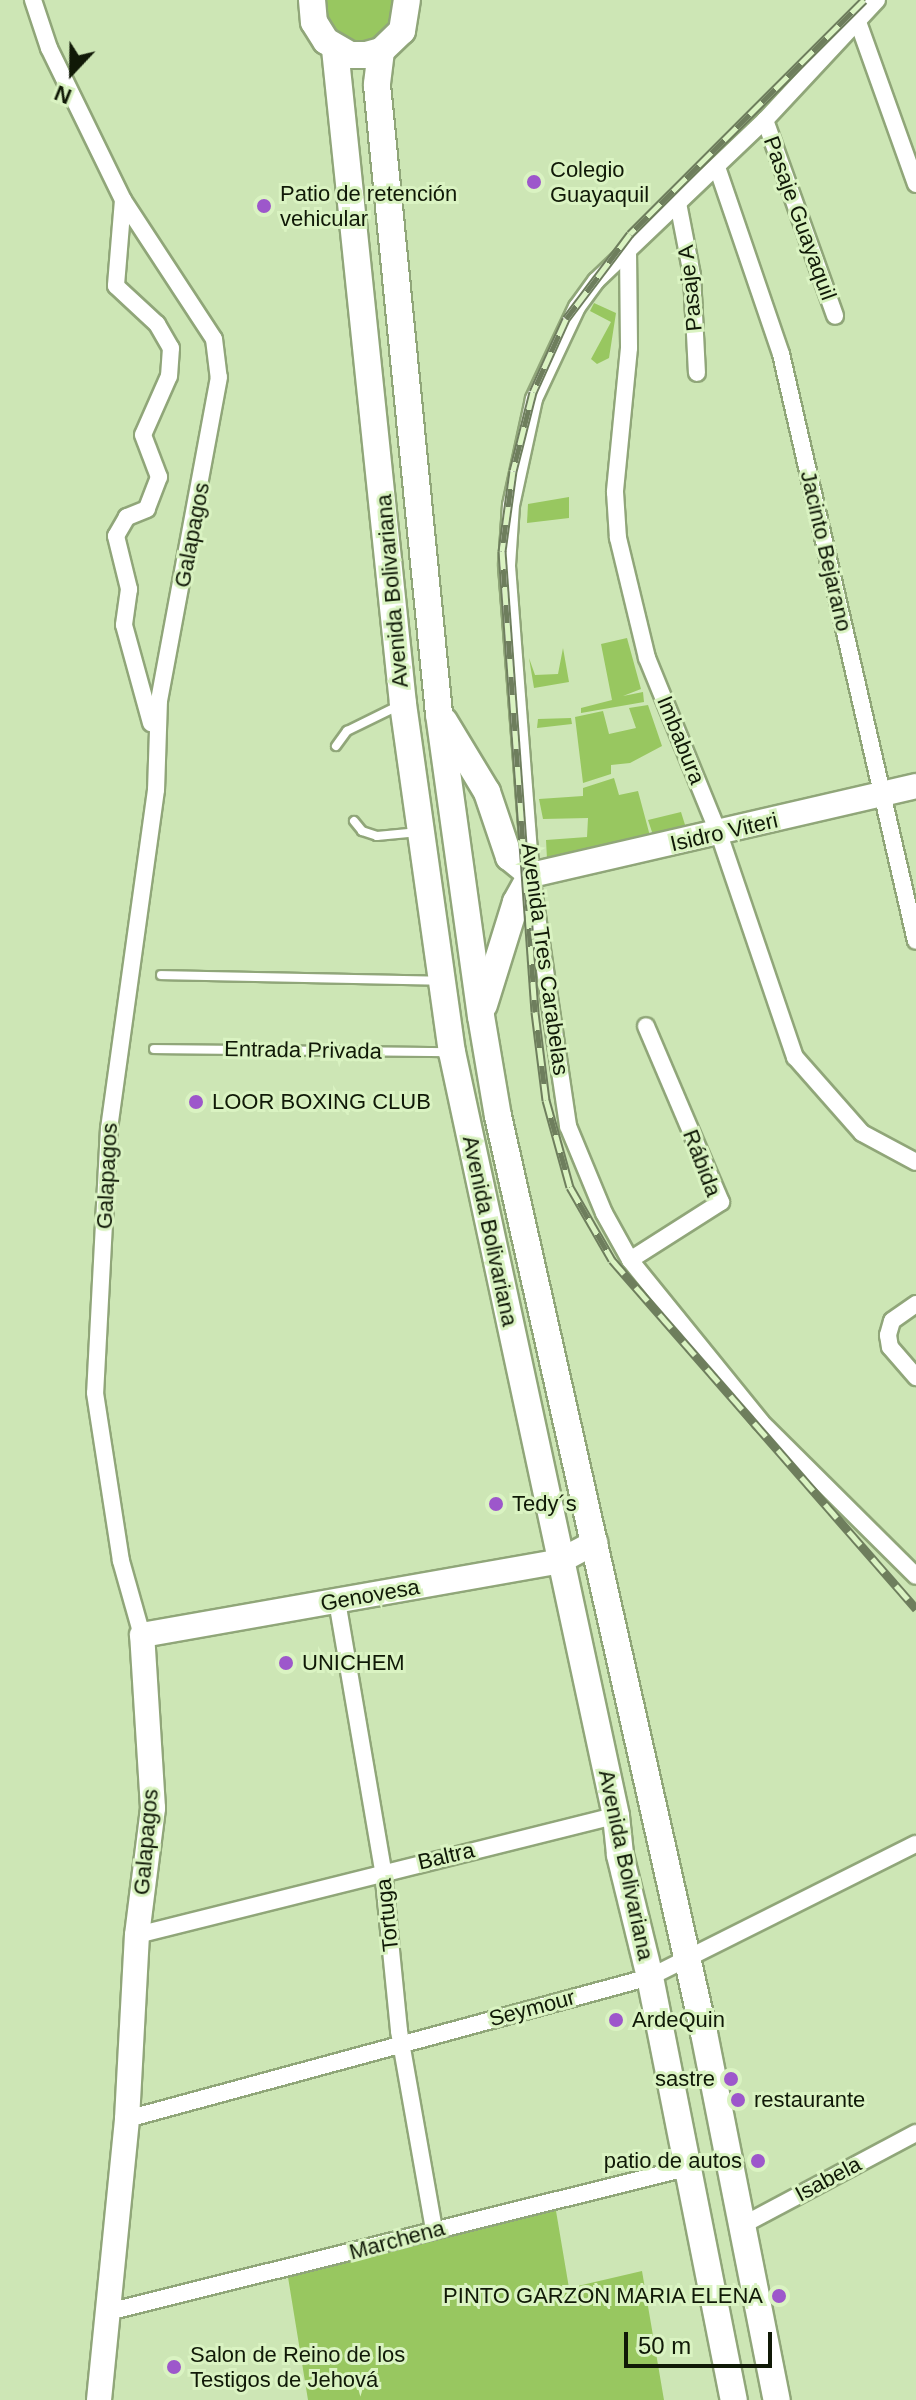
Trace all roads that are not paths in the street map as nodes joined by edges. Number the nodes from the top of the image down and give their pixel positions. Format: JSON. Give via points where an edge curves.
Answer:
{"nodes":[{"id":1,"x":33,"y":0,"type":"edge"},
{"id":2,"x":312,"y":0,"type":"edge"},
{"id":3,"x":407,"y":0,"type":"edge"},
{"id":4,"x":877,"y":0,"type":"edge"},
{"id":5,"x":858,"y":22,"type":"junction"},
{"id":6,"x":335,"y":49,"type":"junction"},
{"id":7,"x":381,"y":51,"type":"junction"},
{"id":8,"x":765,"y":120,"type":"junction"},
{"id":9,"x":717,"y":167,"type":"junction"},
{"id":10,"x":916,"y":184,"type":"edge"},
{"id":11,"x":123,"y":200,"type":"junction"},
{"id":12,"x":678,"y":203,"type":"junction"},
{"id":13,"x":628,"y":250,"type":"junction"},
{"id":14,"x":835,"y":316,"type":"dead end"},
{"id":15,"x":697,"y":373,"type":"dead end"},
{"id":16,"x":403,"y":704,"type":"junction"},
{"id":17,"x":439,"y":714,"type":"junction"},
{"id":18,"x":158,"y":744,"type":"junction"},
{"id":19,"x":336,"y":746,"type":"dead end"},
{"id":20,"x":916,"y":786,"type":"edge"},
{"id":21,"x":882,"y":795,"type":"junction"},
{"id":22,"x":354,"y":821,"type":"dead end"},
{"id":23,"x":419,"y":832,"type":"junction"},
{"id":24,"x":719,"y":834,"type":"junction"},
{"id":25,"x":531,"y":875,"type":"junction"},
{"id":26,"x":916,"y":941,"type":"edge"},
{"id":27,"x":161,"y":975,"type":"dead end"},
{"id":28,"x":440,"y":982,"type":"junction"},
{"id":29,"x":481,"y":1016,"type":"junction"},
{"id":30,"x":646,"y":1026,"type":"dead end"},
{"id":31,"x":154,"y":1049,"type":"dead end"},
{"id":32,"x":452,"y":1052,"type":"junction"},
{"id":33,"x":916,"y":1162,"type":"edge"},
{"id":34,"x":630,"y":1260,"type":"junction"},
{"id":35,"x":916,"y":1304,"type":"edge"},
{"id":36,"x":916,"y":1377,"type":"edge"},
{"id":37,"x":595,"y":1542,"type":"junction"},
{"id":38,"x":560,"y":1561,"type":"junction"},
{"id":39,"x":916,"y":1576,"type":"edge"},
{"id":40,"x":337,"y":1601,"type":"junction"},
{"id":41,"x":142,"y":1635,"type":"junction"},
{"id":42,"x":616,"y":1816,"type":"junction"},
{"id":43,"x":916,"y":1844,"type":"edge"},
{"id":44,"x":383,"y":1870,"type":"junction"},
{"id":45,"x":137,"y":1935,"type":"junction"},
{"id":46,"x":688,"y":1960,"type":"junction"},
{"id":47,"x":650,"y":1977,"type":"junction"},
{"id":48,"x":402,"y":2044,"type":"junction"},
{"id":49,"x":127,"y":2119,"type":"junction"},
{"id":50,"x":916,"y":2133,"type":"edge"},
{"id":51,"x":686,"y":2168,"type":"junction"},
{"id":52,"x":741,"y":2226,"type":"junction"},
{"id":53,"x":434,"y":2229,"type":"junction"},
{"id":54,"x":108,"y":2312,"type":"junction"},
{"id":55,"x":99,"y":2400,"type":"edge"},
{"id":56,"x":734,"y":2400,"type":"edge"},
{"id":57,"x":777,"y":2400,"type":"edge"}],
"edges":[{"from":1,"to":11,"type":"street","name":"Galapagos","via":[[49,48]]},
{"from":2,"to":6,"type":"main road","via":[[319,32]]},
{"from":3,"to":7,"type":"main road","via":[[402,31]]},
{"from":4,"to":5,"type":"street","name":"Avenida Tres Carabelas"},
{"from":5,"to":8,"type":"street","name":"Avenida Tres Carabelas"},
{"from":5,"to":10,"type":"street"},
{"from":6,"to":7,"type":"main road","via":[[350,55]]},
{"from":6,"to":16,"type":"main road","name":"Avenida Bolivariana"},
{"from":7,"to":17,"type":"main road","name":"Avenida Bolivariana","via":[[377,85]]},
{"from":8,"to":9,"type":"street","name":"Avenida Tres Carabelas"},
{"from":8,"to":14,"type":"street","name":"Pasaje Guayaquil"},
{"from":9,"to":12,"type":"street","name":"Avenida Tres Carabelas"},
{"from":9,"to":21,"type":"street","name":"Jacinto Bejarano","via":[[781,354]]},
{"from":11,"to":18,"type":"street","name":"Galapagos","via":[[214,339],[219,377],[159,700]]},
{"from":11,"to":18,"type":"street","via":[[116,286],[157,324],[171,348],[169,376],[143,435],[159,477],[147,509],[127,517],[116,536],[129,589],[124,625]]},
{"from":12,"to":13,"type":"street","name":"Avenida Tres Carabelas"},
{"from":12,"to":15,"type":"street","name":"Pasaje A","via":[[692,275]]},
{"from":13,"to":24,"type":"street","name":"Imbabura","via":[[629,348],[615,492],[618,538],[647,658]]},
{"from":13,"to":25,"type":"street","name":"Avenida Tres Carabelas","via":[[596,281],[562,335],[534,399],[511,505],[507,566]]},
{"from":16,"to":19,"type":"lane","via":[[347,731]]},
{"from":16,"to":23,"type":"main road","name":"Avenida Bolivariana"},
{"from":17,"to":25,"type":"main road","via":[[487,792],[509,857]]},
{"from":17,"to":29,"type":"main road","name":"Avenida Bolivariana"},
{"from":18,"to":41,"type":"street","name":"Galapagos","via":[[109,1128],[95,1393],[121,1561]]},
{"from":20,"to":21,"type":"street","name":"Isidro Viteri"},
{"from":21,"to":24,"type":"street","name":"Isidro Viteri"},
{"from":21,"to":26,"type":"street","name":"Jacinto Bejarano"},
{"from":22,"to":23,"type":"lane","via":[[362,831],[377,836]]},
{"from":23,"to":28,"type":"main road","name":"Avenida Bolivariana"},
{"from":24,"to":25,"type":"street","name":"Isidro Viteri"},
{"from":24,"to":33,"type":"street","name":"Imbabura","via":[[795,1057],[862,1133]]},
{"from":25,"to":29,"type":"main road","via":[[516,902]]},
{"from":25,"to":34,"type":"street","name":"Avenida Tres Carabelas","via":[[568,1126]]},
{"from":27,"to":28,"type":"lane"},
{"from":28,"to":32,"type":"main road","name":"Avenida Bolivariana"},
{"from":29,"to":37,"type":"main road","name":"Avenida Bolivariana","via":[[498,1116]]},
{"from":30,"to":34,"type":"street","name":"Rábida","via":[[721,1202]]},
{"from":31,"to":32,"type":"lane","name":"Entrada Privada"},
{"from":32,"to":38,"type":"main road","name":"Avenida Bolivariana"},
{"from":34,"to":39,"type":"street","name":"Avenida Tres Carabelas","via":[[761,1422]]},
{"from":35,"to":36,"type":"street","via":[[892,1321],[888,1335],[890,1347]]},
{"from":37,"to":38,"type":"street","name":"Genovesa"},
{"from":37,"to":46,"type":"main road","name":"Avenida Bolivariana"},
{"from":38,"to":40,"type":"street","name":"Genovesa"},
{"from":38,"to":42,"type":"main road","name":"Avenida Bolivariana"},
{"from":40,"to":41,"type":"street","name":"Genovesa"},
{"from":40,"to":44,"type":"street","name":"Tortuga"},
{"from":41,"to":45,"type":"street","name":"Galapagos","via":[[153,1808]]},
{"from":42,"to":44,"type":"street","name":"Baltra"},
{"from":42,"to":47,"type":"main road","name":"Avenida Bolivariana","via":[[620,1855]]},
{"from":43,"to":46,"type":"street","name":"Seymour"},
{"from":44,"to":45,"type":"street","name":"Baltra"},
{"from":44,"to":48,"type":"street","name":"Tortuga"},
{"from":45,"to":49,"type":"street","name":"Galapagos"},
{"from":46,"to":47,"type":"street","name":"Seymour"},
{"from":46,"to":52,"type":"main road","name":"Avenida Bolivariana"},
{"from":47,"to":48,"type":"street","name":"Seymour"},
{"from":47,"to":51,"type":"main road","name":"Avenida Bolivariana"},
{"from":48,"to":49,"type":"street","name":"Seymour"},
{"from":48,"to":53,"type":"street","name":"Tortuga"},
{"from":49,"to":54,"type":"street","name":"Galapagos"},
{"from":50,"to":52,"type":"street","name":"Isabela"},
{"from":51,"to":53,"type":"street","name":"Marchena"},
{"from":51,"to":56,"type":"main road","name":"Avenida Bolivariana"},
{"from":52,"to":57,"type":"main road","name":"Avenida Bolivariana"},
{"from":53,"to":54,"type":"street","name":"Marchena"},
{"from":54,"to":55,"type":"street","name":"Galapagos"}]}
